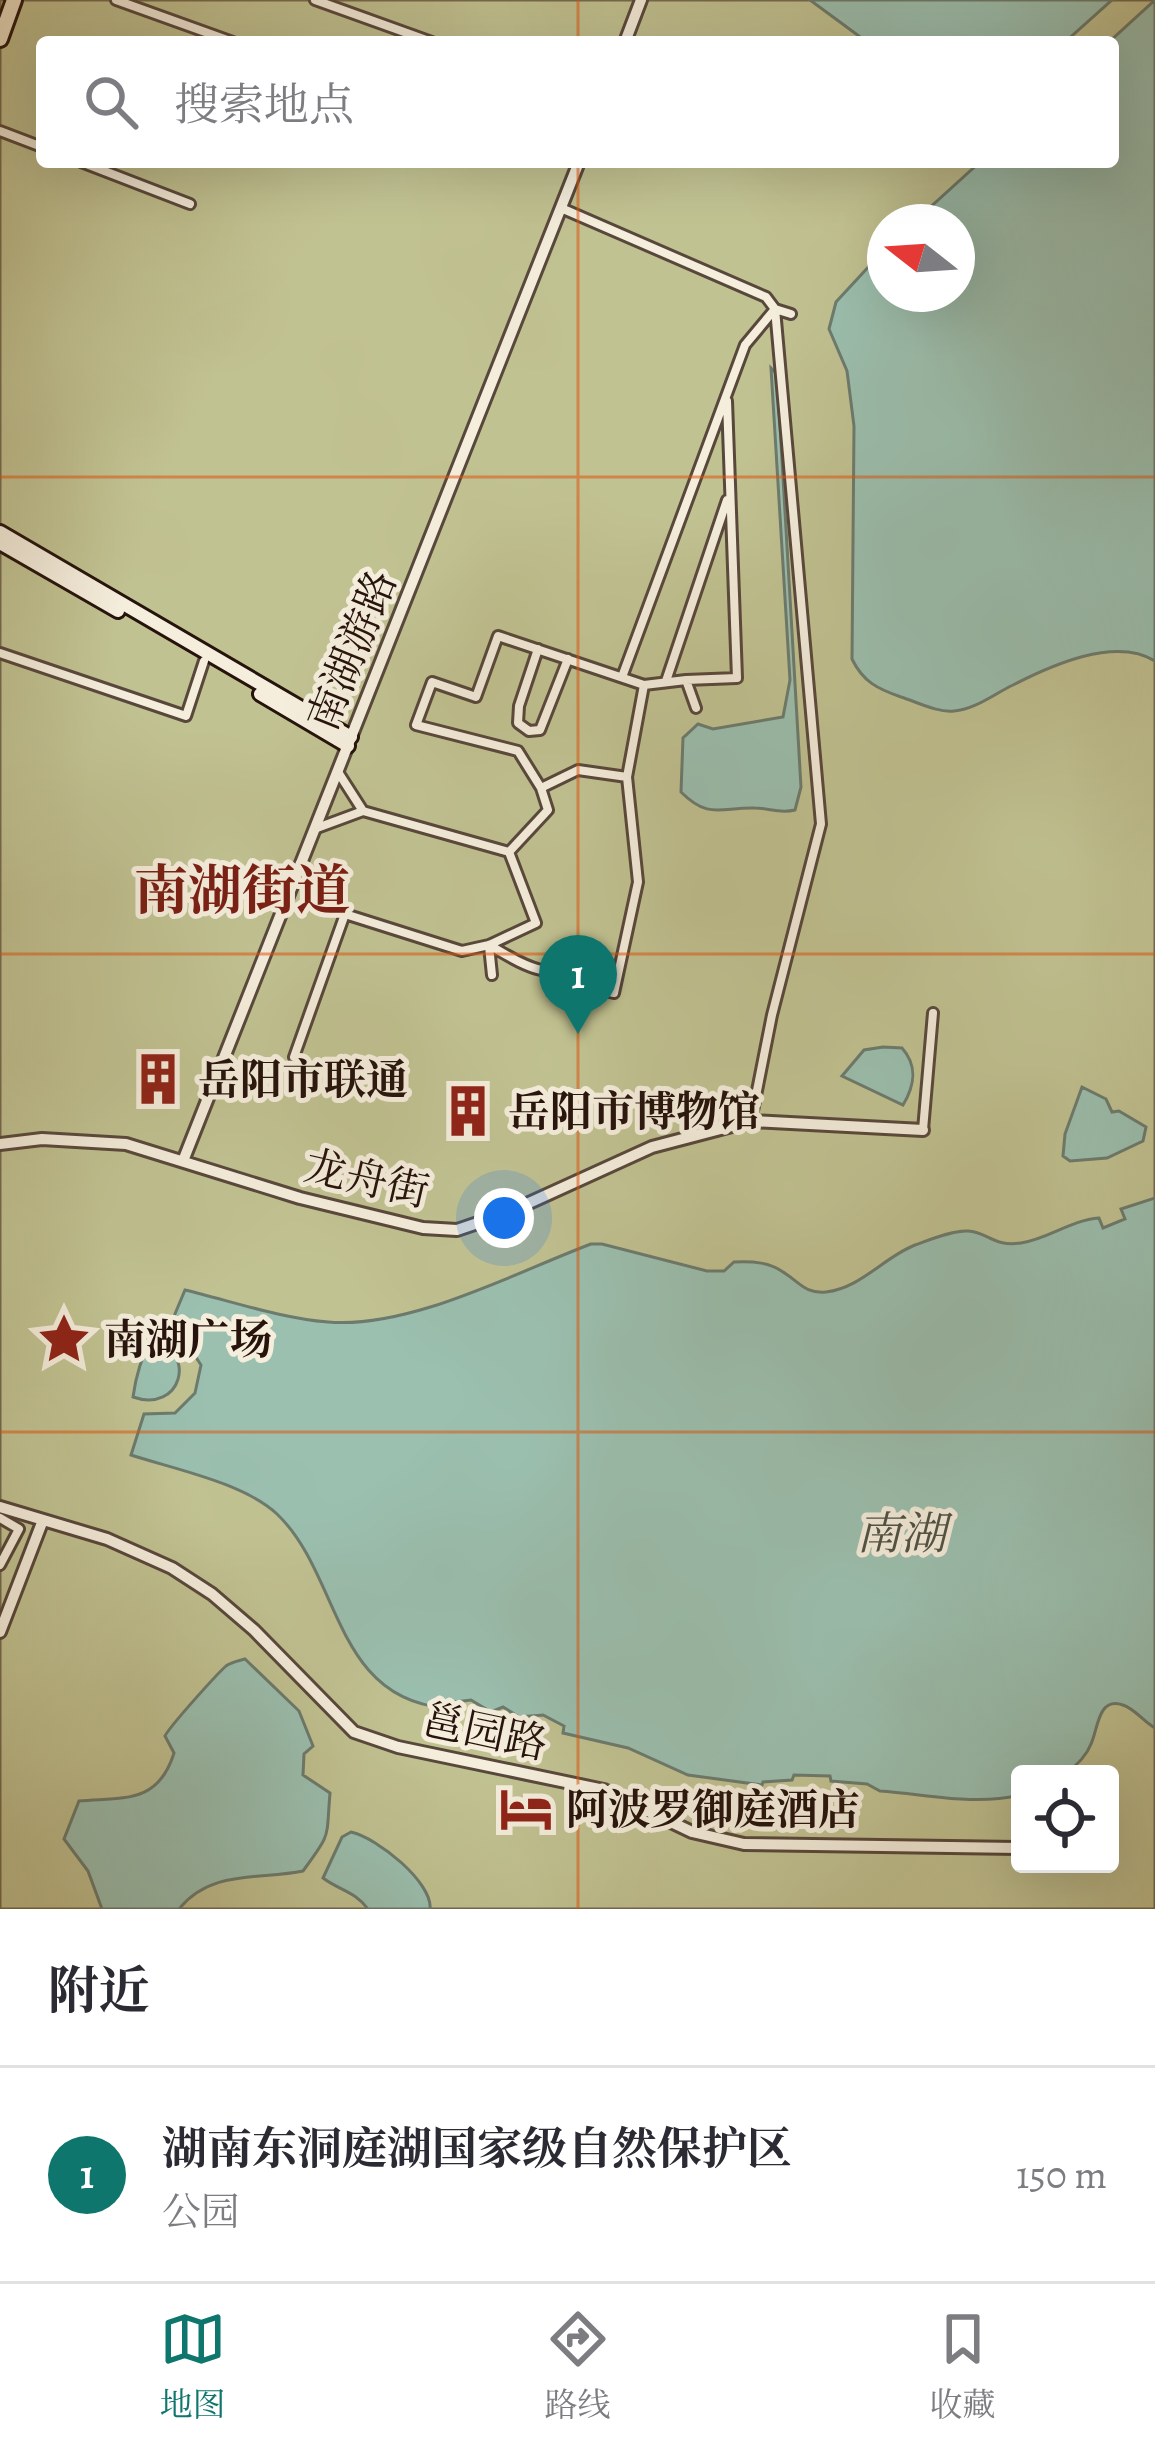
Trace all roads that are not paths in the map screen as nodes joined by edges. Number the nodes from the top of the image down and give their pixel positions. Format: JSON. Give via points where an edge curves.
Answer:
{"nodes":[{"id":1,"x":14,"y":0,"type":"edge"},
{"id":2,"x":116,"y":0,"type":"edge"},
{"id":3,"x":315,"y":0,"type":"edge"},
{"id":4,"x":641,"y":0,"type":"edge"},
{"id":5,"x":216,"y":36,"type":"edge"},
{"id":6,"x":415,"y":36,"type":"edge"},
{"id":7,"x":627,"y":36,"type":"edge"},
{"id":8,"x":0,"y":39,"type":"edge"},
{"id":9,"x":0,"y":131,"type":"edge"},
{"id":10,"x":36,"y":145,"type":"edge"},
{"id":11,"x":97,"y":168,"type":"edge"},
{"id":12,"x":577,"y":168,"type":"edge"},
{"id":13,"x":190,"y":204,"type":"dead end"},
{"id":14,"x":561,"y":208,"type":"junction"},
{"id":15,"x":776,"y":309,"type":"junction"},
{"id":16,"x":790,"y":314,"type":"dead end"},
{"id":17,"x":727,"y":395,"type":"junction"},
{"id":18,"x":730,"y":492,"type":"junction"},
{"id":19,"x":0,"y":532,"type":"edge"},
{"id":20,"x":0,"y":543,"type":"edge"},
{"id":21,"x":538,"y":649,"type":"junction"},
{"id":22,"x":0,"y":652,"type":"edge"},
{"id":23,"x":568,"y":659,"type":"junction"},
{"id":24,"x":204,"y":661,"type":"junction"},
{"id":25,"x":622,"y":677,"type":"junction"},
{"id":26,"x":686,"y":680,"type":"junction"},
{"id":27,"x":666,"y":681,"type":"junction"},
{"id":28,"x":644,"y":685,"type":"junction"},
{"id":29,"x":696,"y":708,"type":"dead end"},
{"id":30,"x":350,"y":741,"type":"junction"},
{"id":31,"x":338,"y":772,"type":"junction"},
{"id":32,"x":627,"y":777,"type":"junction"},
{"id":33,"x":541,"y":788,"type":"junction"},
{"id":34,"x":363,"y":811,"type":"junction"},
{"id":35,"x":315,"y":829,"type":"junction"},
{"id":36,"x":509,"y":852,"type":"junction"},
{"id":37,"x":489,"y":945,"type":"junction"},
{"id":38,"x":492,"y":975,"type":"dead end"},
{"id":39,"x":933,"y":1013,"type":"dead end"},
{"id":40,"x":294,"y":1057,"type":"dead end"},
{"id":41,"x":752,"y":1121,"type":"junction"},
{"id":42,"x":922,"y":1130,"type":"joint"},
{"id":43,"x":0,"y":1144,"type":"edge"},
{"id":44,"x":183,"y":1162,"type":"junction"},
{"id":45,"x":0,"y":1507,"type":"edge"},
{"id":46,"x":0,"y":1518,"type":"edge"},
{"id":47,"x":44,"y":1520,"type":"junction"},
{"id":48,"x":0,"y":1565,"type":"edge"},
{"id":49,"x":0,"y":1631,"type":"edge"},
{"id":50,"x":1011,"y":1848,"type":"edge"}],
"edges":[{"from":1,"to":8,"type":"main road"},
{"from":2,"to":5,"type":"street"},
{"from":3,"to":6,"type":"street"},
{"from":4,"to":7,"type":"street"},
{"from":9,"to":10,"type":"street"},
{"from":11,"to":13,"type":"street"},
{"from":12,"to":14,"type":"street","name":"南湖游路"},
{"from":14,"to":15,"type":"street","via":[[766,297]]},
{"from":14,"to":30,"type":"street","name":"南湖游路"},
{"from":15,"to":16,"type":"street"},
{"from":15,"to":17,"type":"street","via":[[745,345]]},
{"from":15,"to":41,"type":"street","via":[[821,824]]},
{"from":17,"to":18,"type":"street"},
{"from":17,"to":25,"type":"street"},
{"from":18,"to":26,"type":"street","via":[[737,678]]},
{"from":18,"to":27,"type":"street"},
{"from":19,"to":30,"type":"main road"},
{"from":20,"to":24,"type":"main road"},
{"from":21,"to":23,"type":"street"},
{"from":21,"to":23,"type":"street","via":[[519,706],[518,723],[529,731],[548,717]]},
{"from":21,"to":33,"type":"street","via":[[498,636],[476,697],[432,682],[416,725],[518,751]]},
{"from":22,"to":24,"type":"street","via":[[186,716]]},
{"from":23,"to":25,"type":"street"},
{"from":24,"to":30,"type":"main road"},
{"from":25,"to":28,"type":"street"},
{"from":26,"to":27,"type":"street"},
{"from":26,"to":29,"type":"street"},
{"from":27,"to":28,"type":"street"},
{"from":28,"to":32,"type":"street"},
{"from":30,"to":31,"type":"street","name":"南湖游路"},
{"from":31,"to":34,"type":"street"},
{"from":31,"to":35,"type":"street","name":"南湖游路"},
{"from":32,"to":33,"type":"street","via":[[578,770]]},
{"from":32,"to":37,"type":"street","via":[[638,882],[614,993],[577,970],[543,971]]},
{"from":33,"to":36,"type":"street","via":[[548,810]]},
{"from":34,"to":35,"type":"street"},
{"from":34,"to":36,"type":"street"},
{"from":35,"to":44,"type":"street","name":"南湖游路"},
{"from":36,"to":37,"type":"street","via":[[536,923]]},
{"from":37,"to":38,"type":"street"},
{"from":37,"to":40,"type":"street","via":[[462,951],[345,914]]},
{"from":39,"to":42,"type":"street"},
{"from":41,"to":42,"type":"street","name":"龙舟街"},
{"from":41,"to":44,"type":"street","name":"龙舟街","via":[[652,1147],[457,1229],[300,1198]]},
{"from":43,"to":44,"type":"street","name":"龙舟街","via":[[89,1140]]},
{"from":45,"to":47,"type":"street","name":"邕园路"},
{"from":46,"to":48,"type":"street","via":[[19,1529]]},
{"from":47,"to":49,"type":"street"},
{"from":47,"to":50,"type":"street","name":"邕园路","via":[[172,1568],[254,1630],[354,1732],[398,1747],[604,1790],[712,1839]]}]}
